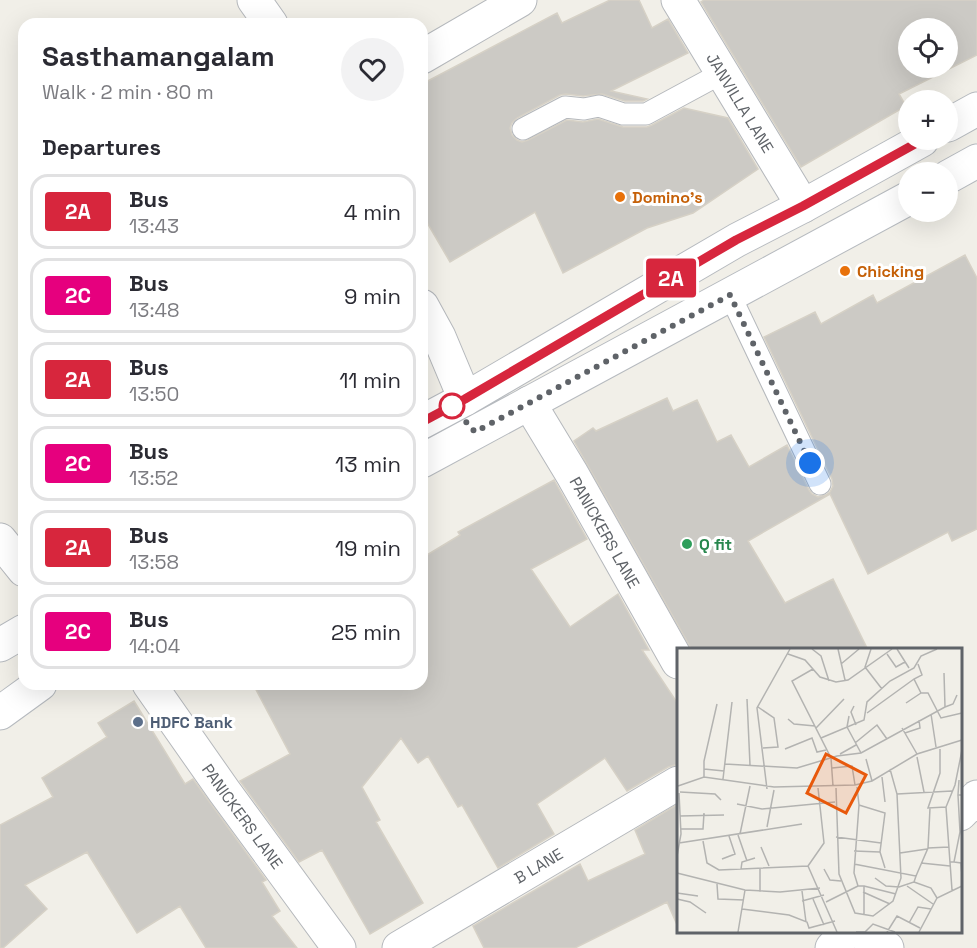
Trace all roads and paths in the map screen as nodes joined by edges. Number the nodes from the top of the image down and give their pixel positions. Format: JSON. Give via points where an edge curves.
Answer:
{"nodes":[{"id":1,"x":254,"y":0,"type":"edge"},
{"id":2,"x":520,"y":0,"type":"edge"},
{"id":3,"x":678,"y":0,"type":"edge"},
{"id":4,"x":267,"y":18,"type":"edge"},
{"id":5,"x":428,"y":54,"type":"edge"},
{"id":6,"x":722,"y":73,"type":"junction"},
{"id":7,"x":977,"y":109,"type":"edge"},
{"id":8,"x":958,"y":119,"type":"edge"},
{"id":9,"x":523,"y":129,"type":"dead end"},
{"id":10,"x":904,"y":150,"type":"edge"},
{"id":11,"x":977,"y":161,"type":"edge"},
{"id":12,"x":958,"y":171,"type":"edge"},
{"id":13,"x":898,"y":204,"type":"edge"},
{"id":14,"x":803,"y":206,"type":"junction"},
{"id":15,"x":730,"y":295,"type":"junction"},
{"id":16,"x":428,"y":317,"type":"edge"},
{"id":17,"x":465,"y":399,"type":"junction"},
{"id":18,"x":529,"y":403,"type":"junction"},
{"id":19,"x":428,"y":419,"type":"edge"},
{"id":20,"x":428,"y":458,"type":"edge"},
{"id":21,"x":820,"y":484,"type":"dead end"},
{"id":22,"x":0,"y":540,"type":"edge"},
{"id":23,"x":18,"y":562,"type":"edge"},
{"id":24,"x":18,"y":634,"type":"edge"},
{"id":25,"x":0,"y":645,"type":"edge"},
{"id":26,"x":677,"y":660,"type":"edge"},
{"id":27,"x":31,"y":690,"type":"edge"},
{"id":28,"x":153,"y":690,"type":"edge"},
{"id":29,"x":0,"y":713,"type":"edge"},
{"id":30,"x":677,"y":784,"type":"edge"},
{"id":31,"x":977,"y":797,"type":"edge"},
{"id":32,"x":962,"y":812,"type":"edge"},
{"id":33,"x":845,"y":933,"type":"edge"},
{"id":34,"x":862,"y":933,"type":"edge"},
{"id":35,"x":339,"y":948,"type":"edge"},
{"id":36,"x":399,"y":948,"type":"edge"},
{"id":37,"x":832,"y":948,"type":"edge"},
{"id":38,"x":887,"y":948,"type":"edge"}],
"edges":[{"from":1,"to":4,"type":"street"},
{"from":2,"to":5,"type":"street"},
{"from":3,"to":6,"type":"street","name":"JANVILLA LANE"},
{"from":6,"to":9,"type":"lane","via":[[646,114],[622,114],[599,106],[565,106]]},
{"from":6,"to":14,"type":"street","name":"JANVILLA LANE"},
{"from":7,"to":8,"type":"street"},
{"from":10,"to":14,"type":"street"},
{"from":11,"to":12,"type":"street"},
{"from":13,"to":15,"type":"street"},
{"from":14,"to":17,"type":"street","via":[[736,240]]},
{"from":15,"to":18,"type":"street"},
{"from":15,"to":21,"type":"lane"},
{"from":16,"to":17,"type":"street"},
{"from":17,"to":19,"type":"street"},
{"from":18,"to":20,"type":"street"},
{"from":18,"to":26,"type":"street","name":"PANICKERS LANE"},
{"from":22,"to":23,"type":"street"},
{"from":24,"to":25,"type":"street"},
{"from":27,"to":29,"type":"street"},
{"from":28,"to":35,"type":"street","name":"PANICKERS LANE"},
{"from":30,"to":36,"type":"street","name":"B LANE"},
{"from":31,"to":32,"type":"street"},
{"from":33,"to":37,"type":"street"},
{"from":34,"to":38,"type":"street"}]}
